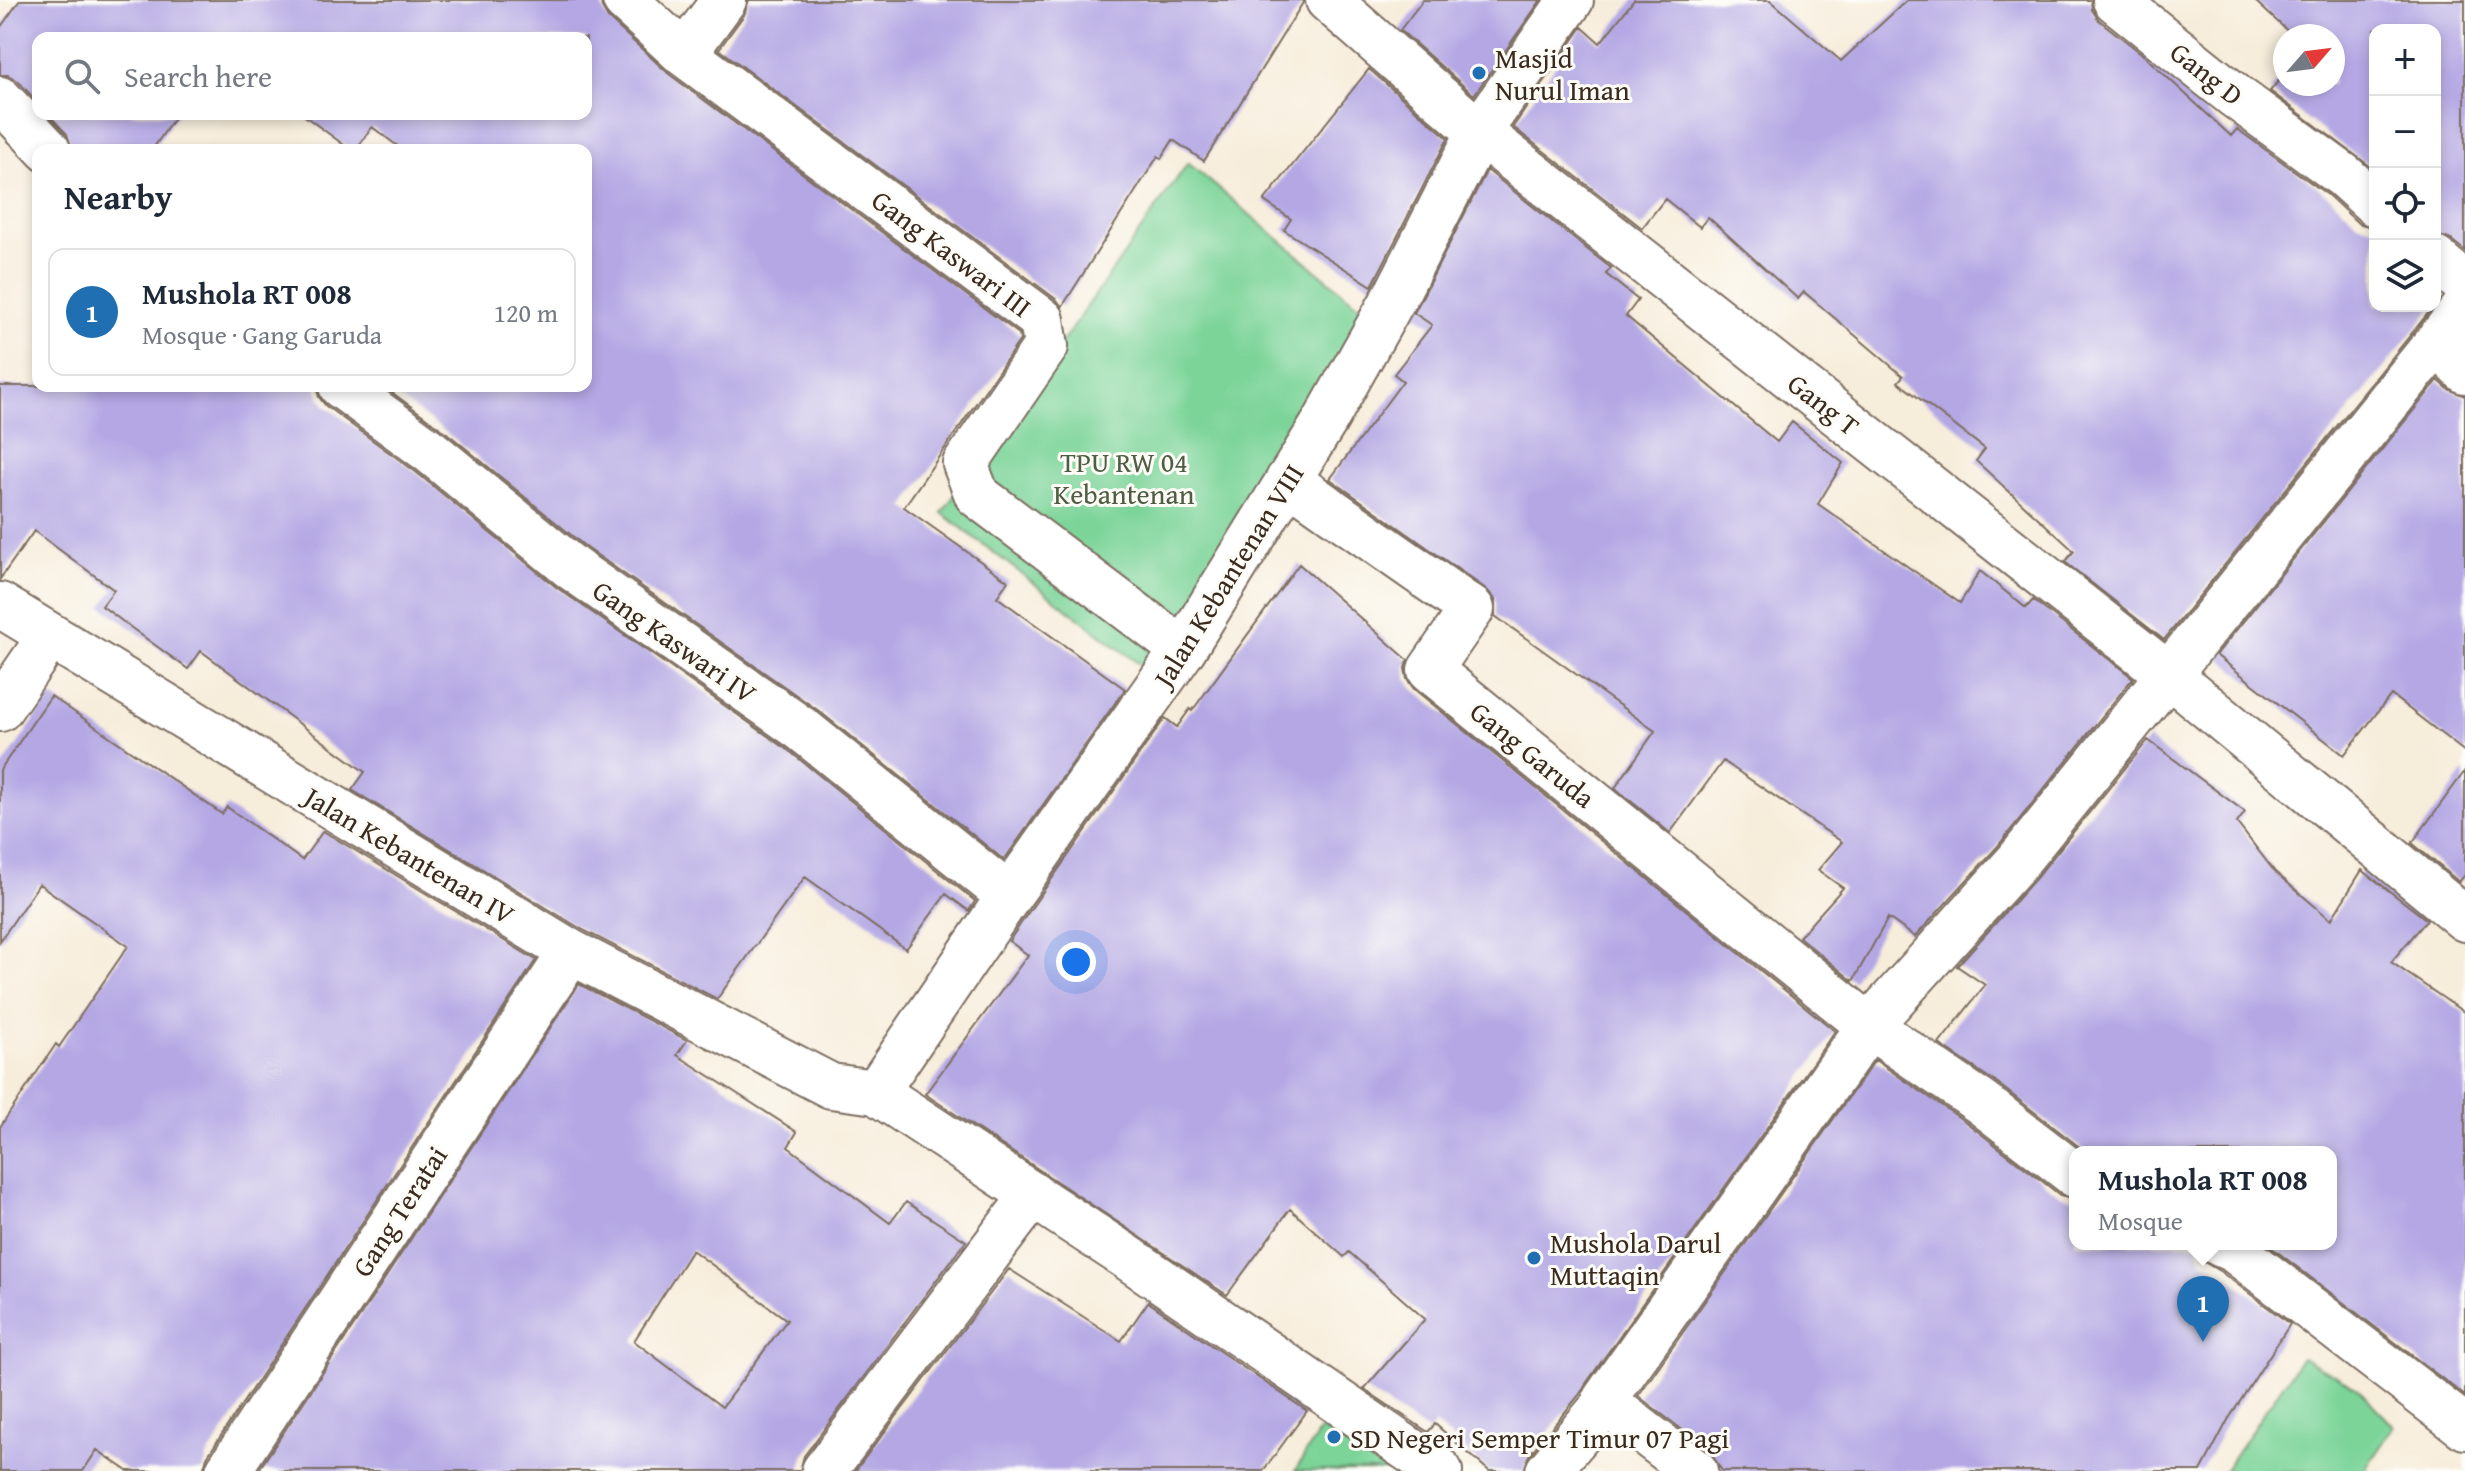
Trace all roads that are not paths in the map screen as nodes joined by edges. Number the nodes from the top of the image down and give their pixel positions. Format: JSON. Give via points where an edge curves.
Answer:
{"nodes":[{"id":1,"x":625,"y":0,"type":"edge"},
{"id":2,"x":724,"y":0,"type":"edge"},
{"id":3,"x":1328,"y":0,"type":"edge"},
{"id":4,"x":1571,"y":0,"type":"edge"},
{"id":5,"x":2115,"y":0,"type":"edge"},
{"id":6,"x":684,"y":54,"type":"junction"},
{"id":7,"x":0,"y":99,"type":"edge"},
{"id":8,"x":1479,"y":132,"type":"junction"},
{"id":9,"x":42,"y":144,"type":"edge"},
{"id":10,"x":2369,"y":199,"type":"edge"},
{"id":11,"x":2441,"y":264,"type":"edge"},
{"id":12,"x":2465,"y":284,"type":"edge"},
{"id":13,"x":2465,"y":307,"type":"edge"},
{"id":14,"x":2450,"y":357,"type":"edge"},
{"id":15,"x":349,"y":392,"type":"edge"},
{"id":16,"x":1288,"y":480,"type":"junction"},
{"id":17,"x":0,"y":605,"type":"edge"},
{"id":18,"x":50,"y":636,"type":"junction"},
{"id":19,"x":1183,"y":650,"type":"junction"},
{"id":20,"x":2169,"y":675,"type":"junction"},
{"id":21,"x":0,"y":709,"type":"edge"},
{"id":22,"x":1009,"y":896,"type":"junction"},
{"id":23,"x":2465,"y":919,"type":"edge"},
{"id":24,"x":571,"y":952,"type":"junction"},
{"id":25,"x":1869,"y":1026,"type":"junction"},
{"id":26,"x":876,"y":1092,"type":"junction"},
{"id":27,"x":2069,"y":1170,"type":"edge"},
{"id":28,"x":1033,"y":1195,"type":"junction"},
{"id":29,"x":2234,"y":1250,"type":"edge"},
{"id":30,"x":1606,"y":1403,"type":"junction"},
{"id":31,"x":2465,"y":1427,"type":"edge"},
{"id":32,"x":228,"y":1471,"type":"edge"},
{"id":33,"x":824,"y":1471,"type":"edge"},
{"id":34,"x":1440,"y":1471,"type":"edge"},
{"id":35,"x":1548,"y":1471,"type":"edge"},
{"id":36,"x":1695,"y":1471,"type":"edge"}],
"edges":[{"from":1,"to":6,"type":"street"},
{"from":2,"to":6,"type":"street"},
{"from":3,"to":8,"type":"street","name":"Gang T"},
{"from":4,"to":8,"type":"street","name":"Jalan Kebantenan VIII"},
{"from":5,"to":10,"type":"street","name":"Gang D"},
{"from":6,"to":19,"type":"street","name":"Gang Kaswari III","via":[[1042,320],[1046,346],[965,464],[977,495]]},
{"from":7,"to":9,"type":"street"},
{"from":8,"to":16,"type":"street","name":"Jalan Kebantenan VIII","via":[[1398,291]]},
{"from":8,"to":20,"type":"street","name":"Gang T"},
{"from":11,"to":12,"type":"street"},
{"from":13,"to":14,"type":"street"},
{"from":14,"to":20,"type":"street"},
{"from":15,"to":22,"type":"street","name":"Gang Kaswari IV","via":[[572,568],[803,730]]},
{"from":16,"to":19,"type":"street","name":"Jalan Kebantenan VIII"},
{"from":16,"to":25,"type":"street","name":"Gang Garuda","via":[[1472,609],[1430,670]]},
{"from":17,"to":18,"type":"street","name":"Jalan Kebantenan IV"},
{"from":18,"to":21,"type":"street"},
{"from":18,"to":24,"type":"street","name":"Jalan Kebantenan IV"},
{"from":19,"to":22,"type":"street","name":"Jalan Kebantenan VIII"},
{"from":20,"to":23,"type":"street","name":"Gang T"},
{"from":20,"to":25,"type":"street","via":[[2017,862]]},
{"from":22,"to":26,"type":"street","name":"Jalan Kebantenan VIII"},
{"from":24,"to":26,"type":"street","name":"Jalan Kebantenan IV","via":[[831,1086]]},
{"from":24,"to":32,"type":"street","name":"Gang Teratai"},
{"from":25,"to":27,"type":"street"},
{"from":25,"to":30,"type":"street"},
{"from":26,"to":28,"type":"street"},
{"from":28,"to":33,"type":"street"},
{"from":28,"to":34,"type":"street"},
{"from":29,"to":31,"type":"street"},
{"from":30,"to":35,"type":"street"},
{"from":30,"to":36,"type":"street"}]}
